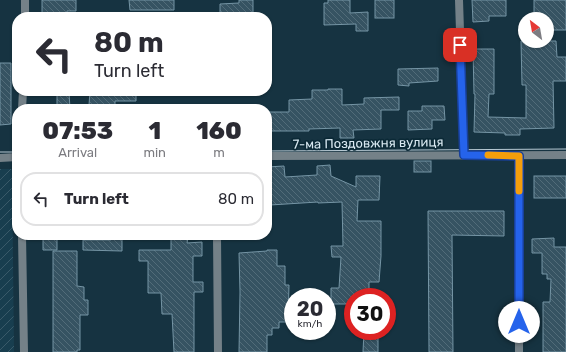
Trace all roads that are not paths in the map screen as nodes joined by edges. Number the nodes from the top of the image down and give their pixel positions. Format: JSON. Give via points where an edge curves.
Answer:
{"nodes":[{"id":1,"x":25,"y":0,"type":"edge"},
{"id":2,"x":459,"y":0,"type":"edge"},
{"id":3,"x":25,"y":12,"type":"edge"},
{"id":4,"x":464,"y":155,"type":"junction"},
{"id":5,"x":566,"y":155,"type":"edge"},
{"id":6,"x":272,"y":156,"type":"edge"},
{"id":7,"x":519,"y":156,"type":"junction"},
{"id":8,"x":12,"y":157,"type":"edge"},
{"id":9,"x":0,"y":158,"type":"edge"},
{"id":10,"x":22,"y":240,"type":"edge"},
{"id":11,"x":217,"y":240,"type":"edge"},
{"id":12,"x":24,"y":352,"type":"edge"},
{"id":13,"x":218,"y":352,"type":"edge"},
{"id":14,"x":519,"y":352,"type":"edge"}],
"edges":[{"from":1,"to":3,"type":"street"},
{"from":2,"to":4,"type":"street"},
{"from":4,"to":6,"type":"street","name":"7-ма Поздовжня вулиця"},
{"from":4,"to":7,"type":"street","name":"7-ма Поздовжня вулиця"},
{"from":5,"to":7,"type":"street","name":"7-ма Поздовжня вулиця"},
{"from":7,"to":14,"type":"street"},
{"from":8,"to":9,"type":"street"},
{"from":10,"to":12,"type":"street"},
{"from":11,"to":13,"type":"street"}]}
